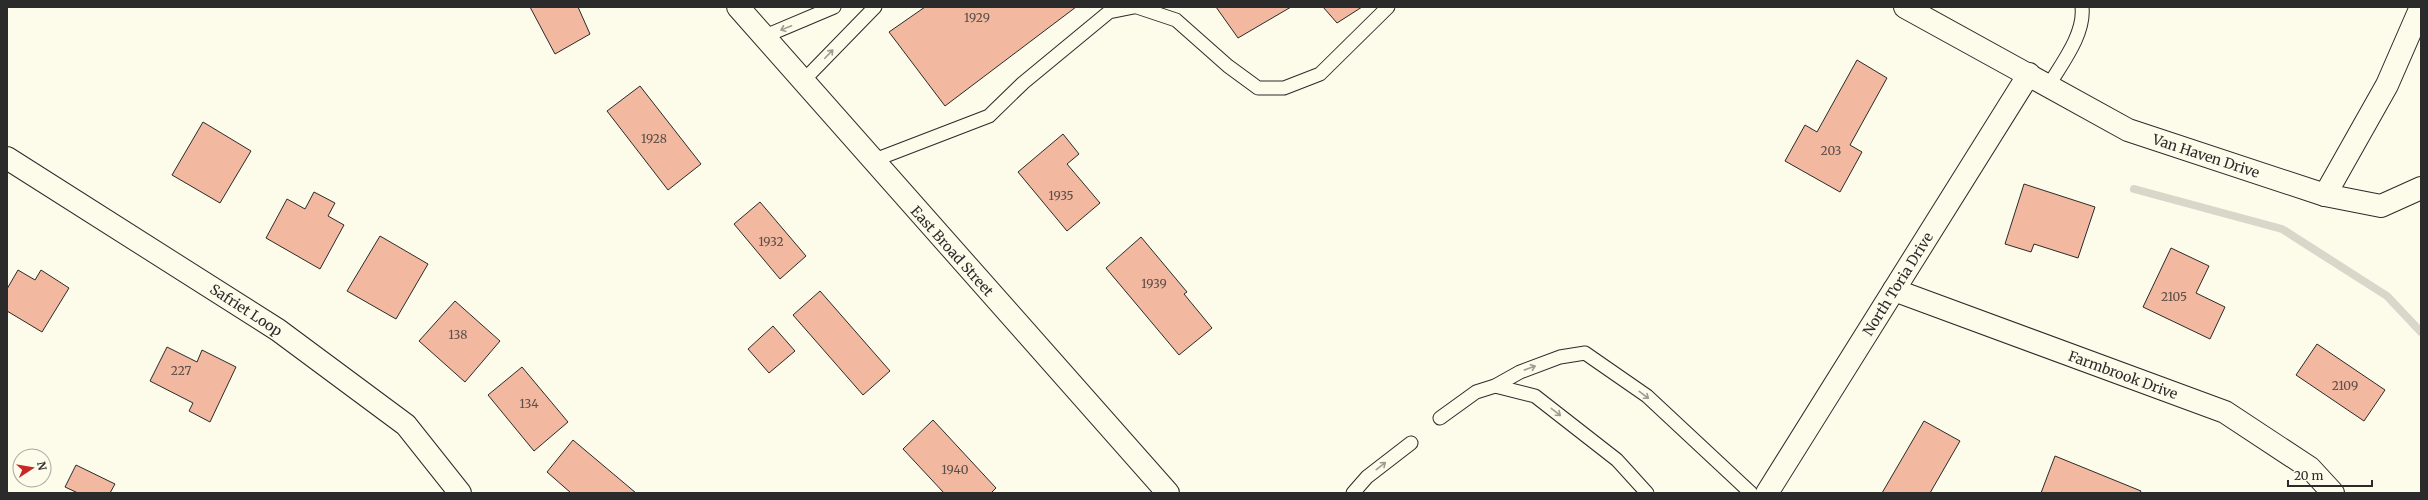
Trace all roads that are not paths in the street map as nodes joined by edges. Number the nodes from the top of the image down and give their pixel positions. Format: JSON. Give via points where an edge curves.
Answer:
{"nodes":[{"id":1,"x":738,"y":7,"type":"edge"},
{"id":2,"x":834,"y":7,"type":"edge"},
{"id":3,"x":875,"y":7,"type":"edge"},
{"id":4,"x":1136,"y":7,"type":"edge"},
{"id":5,"x":1388,"y":7,"type":"edge"},
{"id":6,"x":1905,"y":7,"type":"edge"},
{"id":7,"x":2082,"y":7,"type":"edge"},
{"id":8,"x":2421,"y":7,"type":"edge"},
{"id":9,"x":763,"y":37,"type":"junction"},
{"id":10,"x":2029,"y":74,"type":"junction"},
{"id":11,"x":802,"y":82,"type":"junction"},
{"id":12,"x":2049,"y":85,"type":"junction"},
{"id":13,"x":7,"y":158,"type":"edge"},
{"id":14,"x":872,"y":161,"type":"junction"},
{"id":15,"x":2421,"y":188,"type":"edge"},
{"id":16,"x":2325,"y":195,"type":"junction"},
{"id":17,"x":1894,"y":290,"type":"junction"},
{"id":18,"x":1495,"y":386,"type":"junction"},
{"id":19,"x":1440,"y":418,"type":"dead end"},
{"id":20,"x":1411,"y":443,"type":"dead end"},
{"id":21,"x":460,"y":493,"type":"edge"},
{"id":22,"x":1168,"y":493,"type":"edge"},
{"id":23,"x":1353,"y":493,"type":"edge"},
{"id":24,"x":1647,"y":493,"type":"edge"},
{"id":25,"x":1751,"y":493,"type":"edge"},
{"id":26,"x":1767,"y":493,"type":"edge"},
{"id":27,"x":2334,"y":493,"type":"edge"}],
"edges":[{"from":1,"to":9,"type":"street","name":"East Broad Street"},
{"from":2,"to":9,"type":"lane","one_way":true},
{"from":11,"to":3,"type":"lane","one_way":true},
{"from":4,"to":5,"type":"lane","via":[[1176,20],[1228,66],[1258,88],[1284,88],[1320,74]]},
{"from":4,"to":14,"type":"lane","via":[[1109,12],[1023,83],[989,116]]},
{"from":6,"to":10,"type":"street","name":"Van Haven Drive"},
{"from":7,"to":12,"type":"lane","via":[[2083,19]]},
{"from":8,"to":16,"type":"street","via":[[2387,85]]},
{"from":9,"to":11,"type":"street","name":"East Broad Street"},
{"from":10,"to":12,"type":"street","name":"Van Haven Drive"},
{"from":10,"to":17,"type":"street","name":"North Toria Drive"},
{"from":11,"to":14,"type":"street","name":"East Broad Street"},
{"from":12,"to":16,"type":"street","name":"Van Haven Drive","via":[[2128,130]]},
{"from":13,"to":21,"type":"street","name":"Safriet Loop","via":[[278,330],[406,425]]},
{"from":14,"to":22,"type":"street","name":"East Broad Street"},
{"from":15,"to":16,"type":"street","name":"Van Haven Drive","via":[[2381,206]]},
{"from":17,"to":26,"type":"street","name":"North Toria Drive"},
{"from":17,"to":27,"type":"street","name":"Farmbrook Drive","via":[[2225,412],[2310,468]]},
{"from":18,"to":19,"type":"lane","via":[[1476,392]]},
{"from":18,"to":24,"type":"lane","one_way":true,"via":[[1535,396],[1617,460]]},
{"from":18,"to":25,"type":"lane","one_way":true,"via":[[1527,369],[1560,357],[1585,353],[1647,396]]},
{"from":23,"to":20,"type":"lane","one_way":true,"via":[[1367,476]]}]}
